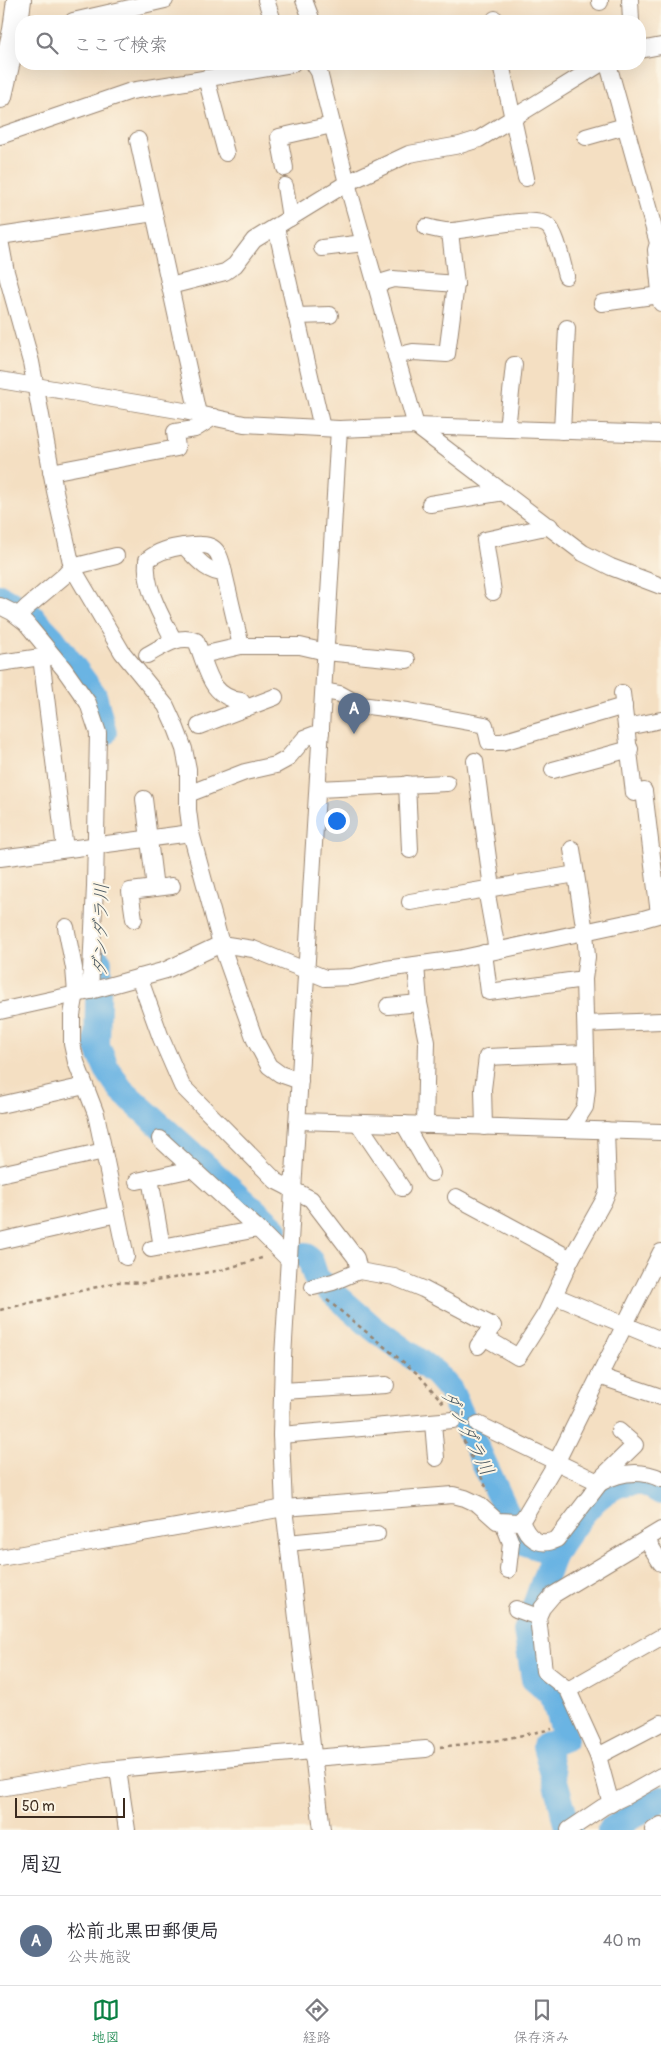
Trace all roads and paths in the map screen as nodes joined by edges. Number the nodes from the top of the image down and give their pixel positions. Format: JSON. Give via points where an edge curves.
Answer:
{"nodes":[{"id":1,"x":19,"y":0,"type":"edge"},
{"id":2,"x":166,"y":0,"type":"edge"},
{"id":3,"x":266,"y":0,"type":"edge"},
{"id":4,"x":304,"y":0,"type":"edge"},
{"id":5,"x":630,"y":0,"type":"edge"},
{"id":6,"x":15,"y":15,"type":"edge"},
{"id":7,"x":100,"y":15,"type":"edge"},
{"id":8,"x":271,"y":15,"type":"edge"},
{"id":9,"x":310,"y":15,"type":"edge"},
{"id":10,"x":631,"y":15,"type":"edge"},
{"id":11,"x":15,"y":17,"type":"edge"},
{"id":12,"x":12,"y":29,"type":"edge"},
{"id":13,"x":661,"y":46,"type":"edge"},
{"id":14,"x":646,"y":49,"type":"edge"},
{"id":15,"x":255,"y":70,"type":"edge"},
{"id":16,"x":318,"y":70,"type":"edge"},
{"id":17,"x":502,"y":70,"type":"edge"},
{"id":18,"x":590,"y":70,"type":"edge"},
{"id":19,"x":610,"y":70,"type":"edge"},
{"id":20,"x":206,"y":78,"type":"junction"},
{"id":21,"x":0,"y":96,"type":"edge"},
{"id":22,"x":512,"y":118,"type":"junction"},
{"id":23,"x":332,"y":124,"type":"junction"},
{"id":24,"x":625,"y":126,"type":"junction"},
{"id":25,"x":0,"y":136,"type":"edge"},
{"id":26,"x":586,"y":137,"type":"dead end"},
{"id":27,"x":138,"y":140,"type":"dead end"},
{"id":28,"x":226,"y":152,"type":"dead end"},
{"id":29,"x":285,"y":168,"type":"dead end"},
{"id":30,"x":526,"y":178,"type":"dead end"},
{"id":31,"x":347,"y":183,"type":"junction"},
{"id":32,"x":285,"y":186,"type":"dead end"},
{"id":33,"x":154,"y":213,"type":"junction"},
{"id":34,"x":283,"y":222,"type":"junction"},
{"id":35,"x":426,"y":227,"type":"dead end"},
{"id":36,"x":450,"y":232,"type":"junction"},
{"id":37,"x":0,"y":236,"type":"edge"},
{"id":38,"x":0,"y":240,"type":"edge"},
{"id":39,"x":659,"y":242,"type":"edge"},
{"id":40,"x":364,"y":243,"type":"junction"},
{"id":41,"x":322,"y":248,"type":"dead end"},
{"id":42,"x":566,"y":276,"type":"dead end"},
{"id":43,"x":376,"y":284,"type":"junction"},
{"id":44,"x":456,"y":284,"type":"junction"},
{"id":45,"x":170,"y":286,"type":"junction"},
{"id":46,"x":661,"y":298,"type":"edge"},
{"id":47,"x":602,"y":304,"type":"dead end"},
{"id":48,"x":330,"y":315,"type":"dead end"},
{"id":49,"x":296,"y":316,"type":"junction"},
{"id":50,"x":567,"y":328,"type":"dead end"},
{"id":51,"x":396,"y":356,"type":"junction"},
{"id":52,"x":514,"y":365,"type":"dead end"},
{"id":53,"x":0,"y":380,"type":"edge"},
{"id":54,"x":35,"y":386,"type":"junction"},
{"id":55,"x":206,"y":416,"type":"junction"},
{"id":56,"x":416,"y":426,"type":"junction"},
{"id":57,"x":322,"y":428,"type":"junction"},
{"id":58,"x":340,"y":429,"type":"junction"},
{"id":59,"x":507,"y":429,"type":"junction"},
{"id":60,"x":562,"y":431,"type":"junction"},
{"id":61,"x":661,"y":434,"type":"edge"},
{"id":62,"x":51,"y":472,"type":"junction"},
{"id":63,"x":504,"y":492,"type":"junction"},
{"id":64,"x":430,"y":504,"type":"dead end"},
{"id":65,"x":550,"y":526,"type":"junction"},
{"id":66,"x":116,"y":556,"type":"dead end"},
{"id":67,"x":72,"y":567,"type":"junction"},
{"id":68,"x":661,"y":586,"type":"edge"},
{"id":69,"x":493,"y":592,"type":"dead end"},
{"id":70,"x":0,"y":606,"type":"edge"},
{"id":71,"x":22,"y":613,"type":"junction"},
{"id":72,"x":174,"y":641,"type":"junction"},
{"id":73,"x":241,"y":646,"type":"junction"},
{"id":74,"x":326,"y":652,"type":"junction"},
{"id":75,"x":147,"y":655,"type":"dead end"},
{"id":76,"x":202,"y":655,"type":"junction"},
{"id":77,"x":407,"y":660,"type":"dead end"},
{"id":78,"x":0,"y":663,"type":"edge"},
{"id":79,"x":324,"y":691,"type":"junction"},
{"id":80,"x":275,"y":697,"type":"dead end"},
{"id":81,"x":246,"y":708,"type":"junction"},
{"id":82,"x":661,"y":720,"type":"edge"},
{"id":83,"x":199,"y":726,"type":"dead end"},
{"id":84,"x":627,"y":727,"type":"junction"},
{"id":85,"x":321,"y":732,"type":"junction"},
{"id":86,"x":630,"y":748,"type":"junction"},
{"id":87,"x":481,"y":770,"type":"dead end"},
{"id":88,"x":553,"y":770,"type":"dead end"},
{"id":89,"x":447,"y":783,"type":"dead end"},
{"id":90,"x":407,"y":784,"type":"junction"},
{"id":91,"x":318,"y":789,"type":"junction"},
{"id":92,"x":188,"y":794,"type":"junction"},
{"id":93,"x":144,"y":799,"type":"dead end"},
{"id":94,"x":191,"y":833,"type":"junction"},
{"id":95,"x":149,"y":839,"type":"junction"},
{"id":96,"x":95,"y":846,"type":"junction"},
{"id":97,"x":572,"y":849,"type":"dead end"},
{"id":98,"x":65,"y":850,"type":"junction"},
{"id":99,"x":410,"y":850,"type":"dead end"},
{"id":100,"x":0,"y":858,"type":"edge"},
{"id":101,"x":576,"y":874,"type":"junction"},
{"id":102,"x":172,"y":886,"type":"dead end"},
{"id":103,"x":155,"y":888,"type":"junction"},
{"id":104,"x":489,"y":888,"type":"junction"},
{"id":105,"x":410,"y":902,"type":"dead end"},
{"id":106,"x":660,"y":914,"type":"edge"},
{"id":107,"x":134,"y":919,"type":"dead end"},
{"id":108,"x":66,"y":926,"type":"dead end"},
{"id":109,"x":585,"y":932,"type":"junction"},
{"id":110,"x":221,"y":944,"type":"junction"},
{"id":111,"x":491,"y":952,"type":"junction"},
{"id":112,"x":416,"y":965,"type":"junction"},
{"id":113,"x":307,"y":970,"type":"junction"},
{"id":114,"x":139,"y":977,"type":"junction"},
{"id":115,"x":584,"y":979,"type":"junction"},
{"id":116,"x":83,"y":992,"type":"junction"},
{"id":117,"x":419,"y":1003,"type":"junction"},
{"id":118,"x":388,"y":1006,"type":"dead end"},
{"id":119,"x":0,"y":1011,"type":"edge"},
{"id":120,"x":661,"y":1021,"type":"edge"},
{"id":121,"x":586,"y":1024,"type":"junction"},
{"id":122,"x":586,"y":1053,"type":"junction"},
{"id":123,"x":300,"y":1081,"type":"junction"},
{"id":124,"x":85,"y":1086,"type":"junction"},
{"id":125,"x":0,"y":1105,"type":"edge"},
{"id":126,"x":298,"y":1121,"type":"junction"},
{"id":127,"x":358,"y":1123,"type":"junction"},
{"id":128,"x":404,"y":1124,"type":"junction"},
{"id":129,"x":425,"y":1125,"type":"junction"},
{"id":130,"x":484,"y":1127,"type":"junction"},
{"id":131,"x":571,"y":1129,"type":"junction"},
{"id":132,"x":606,"y":1130,"type":"junction"},
{"id":133,"x":661,"y":1132,"type":"edge"},
{"id":134,"x":160,"y":1138,"type":"dead end"},
{"id":135,"x":104,"y":1151,"type":"junction"},
{"id":136,"x":193,"y":1169,"type":"junction"},
{"id":137,"x":0,"y":1174,"type":"edge"},
{"id":138,"x":432,"y":1174,"type":"dead end"},
{"id":139,"x":402,"y":1188,"type":"dead end"},
{"id":140,"x":294,"y":1190,"type":"junction"},
{"id":141,"x":456,"y":1197,"type":"dead end"},
{"id":142,"x":117,"y":1214,"type":"junction"},
{"id":143,"x":258,"y":1229,"type":"junction"},
{"id":144,"x":0,"y":1241,"type":"edge"},
{"id":145,"x":661,"y":1252,"type":"edge"},
{"id":146,"x":284,"y":1255,"type":"junction"},
{"id":147,"x":126,"y":1257,"type":"dead end"},
{"id":148,"x":572,"y":1259,"type":"junction"},
{"id":149,"x":359,"y":1270,"type":"junction"},
{"id":150,"x":321,"y":1285,"type":"joint"},
{"id":151,"x":555,"y":1296,"type":"junction"},
{"id":152,"x":0,"y":1310,"type":"edge"},
{"id":153,"x":624,"y":1324,"type":"junction"},
{"id":154,"x":661,"y":1340,"type":"edge"},
{"id":155,"x":599,"y":1376,"type":"junction"},
{"id":156,"x":386,"y":1385,"type":"dead end"},
{"id":157,"x":282,"y":1391,"type":"junction"},
{"id":158,"x":661,"y":1398,"type":"edge"},
{"id":159,"x":454,"y":1420,"type":"junction"},
{"id":160,"x":433,"y":1423,"type":"junction"},
{"id":161,"x":478,"y":1424,"type":"dead end"},
{"id":162,"x":619,"y":1431,"type":"dead end"},
{"id":163,"x":281,"y":1435,"type":"junction"},
{"id":164,"x":436,"y":1458,"type":"dead end"},
{"id":165,"x":556,"y":1463,"type":"junction"},
{"id":166,"x":661,"y":1479,"type":"edge"},
{"id":167,"x":598,"y":1482,"type":"junction"},
{"id":168,"x":284,"y":1508,"type":"junction"},
{"id":169,"x":513,"y":1521,"type":"junction"},
{"id":170,"x":661,"y":1530,"type":"edge"},
{"id":171,"x":377,"y":1534,"type":"dead end"},
{"id":172,"x":646,"y":1538,"type":"junction"},
{"id":173,"x":288,"y":1544,"type":"junction"},
{"id":174,"x":0,"y":1558,"type":"edge"},
{"id":175,"x":661,"y":1563,"type":"edge"},
{"id":176,"x":508,"y":1570,"type":"dead end"},
{"id":177,"x":661,"y":1637,"type":"edge"},
{"id":178,"x":568,"y":1690,"type":"junction"},
{"id":179,"x":661,"y":1723,"type":"edge"},
{"id":180,"x":552,"y":1729,"type":"dead end"},
{"id":181,"x":426,"y":1749,"type":"joint"},
{"id":182,"x":313,"y":1754,"type":"junction"},
{"id":183,"x":598,"y":1756,"type":"junction"},
{"id":184,"x":118,"y":1770,"type":"junction"},
{"id":185,"x":661,"y":1776,"type":"edge"},
{"id":186,"x":0,"y":1788,"type":"edge"},
{"id":187,"x":611,"y":1804,"type":"junction"},
{"id":188,"x":661,"y":1825,"type":"edge"},
{"id":189,"x":127,"y":1830,"type":"edge"},
{"id":190,"x":322,"y":1830,"type":"edge"},
{"id":191,"x":569,"y":1830,"type":"edge"},
{"id":192,"x":653,"y":1830,"type":"edge"}],
"edges":[{"from":1,"to":6,"type":"highway"},
{"from":2,"to":7,"type":"street"},
{"from":3,"to":8,"type":"street"},
{"from":4,"to":9,"type":"street"},
{"from":5,"to":10,"type":"street"},
{"from":11,"to":12,"type":"highway"},
{"from":12,"to":21,"type":"highway"},
{"from":13,"to":14,"type":"street"},
{"from":15,"to":20,"type":"street"},
{"from":16,"to":23,"type":"street"},
{"from":17,"to":22,"type":"street"},
{"from":18,"to":22,"type":"street"},
{"from":19,"to":24,"type":"street"},
{"from":20,"to":25,"type":"street","via":[[131,91]]},
{"from":20,"to":28,"type":"street"},
{"from":22,"to":30,"type":"street"},
{"from":22,"to":31,"type":"street","via":[[479,139],[409,154]]},
{"from":23,"to":29,"type":"street","via":[[279,137]]},
{"from":23,"to":31,"type":"street"},
{"from":24,"to":26,"type":"street"},
{"from":24,"to":39,"type":"street"},
{"from":27,"to":33,"type":"street"},
{"from":31,"to":34,"type":"street"},
{"from":31,"to":40,"type":"street"},
{"from":32,"to":34,"type":"street"},
{"from":33,"to":37,"type":"street"},
{"from":33,"to":45,"type":"street"},
{"from":34,"to":45,"type":"street","via":[[254,240],[225,272]]},
{"from":34,"to":49,"type":"street"},
{"from":35,"to":36,"type":"street"},
{"from":36,"to":42,"type":"street","via":[[522,221],[547,225],[554,234]]},
{"from":36,"to":44,"type":"street"},
{"from":38,"to":54,"type":"street"},
{"from":39,"to":46,"type":"street","via":[[656,250]]},
{"from":40,"to":41,"type":"street"},
{"from":40,"to":43,"type":"street"},
{"from":43,"to":44,"type":"street","via":[[393,279]]},
{"from":43,"to":51,"type":"street"},
{"from":44,"to":51,"type":"street","via":[[447,354],[413,352]]},
{"from":45,"to":55,"type":"street"},
{"from":46,"to":47,"type":"street"},
{"from":48,"to":49,"type":"street"},
{"from":49,"to":57,"type":"street"},
{"from":50,"to":60,"type":"street"},
{"from":51,"to":56,"type":"street"},
{"from":52,"to":59,"type":"street"},
{"from":53,"to":54,"type":"street"},
{"from":54,"to":55,"type":"street"},
{"from":54,"to":62,"type":"street"},
{"from":55,"to":57,"type":"street","via":[[244,424]]},
{"from":55,"to":62,"type":"street","via":[[194,429],[175,432],[177,448]]},
{"from":56,"to":58,"type":"street"},
{"from":56,"to":59,"type":"street"},
{"from":56,"to":63,"type":"street"},
{"from":57,"to":58,"type":"street"},
{"from":58,"to":74,"type":"street"},
{"from":59,"to":60,"type":"street"},
{"from":60,"to":61,"type":"street"},
{"from":62,"to":67,"type":"street"},
{"from":63,"to":64,"type":"street"},
{"from":63,"to":65,"type":"street"},
{"from":65,"to":68,"type":"street","via":[[590,556],[637,579]]},
{"from":65,"to":69,"type":"street","via":[[484,540]]},
{"from":66,"to":67,"type":"street"},
{"from":67,"to":71,"type":"street"},
{"from":67,"to":92,"type":"street","via":[[122,652],[166,706],[184,748]]},
{"from":70,"to":71,"type":"street"},
{"from":71,"to":96,"type":"street","via":[[88,703],[98,733]]},
{"from":72,"to":73,"type":"street","via":[[156,606],[147,560],[162,551],[184,546],[207,569],[224,572]]},
{"from":72,"to":75,"type":"street"},
{"from":72,"to":76,"type":"street","via":[[189,638],[196,641]]},
{"from":73,"to":74,"type":"street","via":[[300,646]]},
{"from":73,"to":76,"type":"street"},
{"from":74,"to":77,"type":"street"},
{"from":74,"to":79,"type":"street"},
{"from":76,"to":81,"type":"street","via":[[212,682],[222,695],[229,700],[241,701]]},
{"from":78,"to":98,"type":"street","via":[[41,657]]},
{"from":79,"to":84,"type":"street","via":[[340,694],[360,705],[485,725],[488,742],[502,742],[623,699]]},
{"from":79,"to":85,"type":"street"},
{"from":80,"to":81,"type":"street"},
{"from":81,"to":83,"type":"street"},
{"from":82,"to":84,"type":"street"},
{"from":84,"to":86,"type":"street"},
{"from":85,"to":91,"type":"street"},
{"from":85,"to":92,"type":"street","via":[[305,738],[287,759],[276,765],[245,772]]},
{"from":86,"to":88,"type":"street"},
{"from":86,"to":106,"type":"street","via":[[634,793],[644,791]]},
{"from":87,"to":104,"type":"street"},
{"from":89,"to":90,"type":"street"},
{"from":90,"to":91,"type":"street"},
{"from":90,"to":99,"type":"street"},
{"from":91,"to":113,"type":"street"},
{"from":92,"to":94,"type":"street"},
{"from":93,"to":95,"type":"street"},
{"from":94,"to":95,"type":"street"},
{"from":94,"to":110,"type":"street"},
{"from":95,"to":96,"type":"street"},
{"from":95,"to":103,"type":"street"},
{"from":96,"to":98,"type":"street"},
{"from":96,"to":116,"type":"street","via":[[95,887]]},
{"from":97,"to":101,"type":"street"},
{"from":98,"to":100,"type":"street"},
{"from":101,"to":104,"type":"street"},
{"from":101,"to":109,"type":"street"},
{"from":102,"to":103,"type":"street"},
{"from":103,"to":107,"type":"street","via":[[130,891]]},
{"from":104,"to":105,"type":"street"},
{"from":104,"to":111,"type":"street"},
{"from":106,"to":109,"type":"street"},
{"from":108,"to":116,"type":"street","via":[[74,968]]},
{"from":109,"to":111,"type":"street"},
{"from":109,"to":115,"type":"street","via":[[587,957]]},
{"from":110,"to":113,"type":"street","via":[[253,949]]},
{"from":110,"to":114,"type":"street","via":[[166,970]]},
{"from":110,"to":123,"type":"street","via":[[261,1053],[269,1066],[280,1074]]},
{"from":111,"to":112,"type":"street"},
{"from":111,"to":115,"type":"street","via":[[489,992]]},
{"from":112,"to":113,"type":"street","via":[[336,978],[325,978]]},
{"from":112,"to":117,"type":"street"},
{"from":113,"to":123,"type":"street"},
{"from":114,"to":116,"type":"street"},
{"from":114,"to":140,"type":"street","via":[[182,1086],[276,1181]]},
{"from":115,"to":121,"type":"street"},
{"from":116,"to":119,"type":"street"},
{"from":116,"to":124,"type":"street","via":[[72,1015],[72,1044]]},
{"from":117,"to":118,"type":"street"},
{"from":117,"to":129,"type":"street","via":[[427,1042]]},
{"from":120,"to":121,"type":"street"},
{"from":121,"to":122,"type":"street"},
{"from":122,"to":130,"type":"street","via":[[487,1057],[483,1089]]},
{"from":122,"to":131,"type":"street","via":[[585,1106]]},
{"from":123,"to":126,"type":"street"},
{"from":124,"to":125,"type":"street"},
{"from":124,"to":135,"type":"street","via":[[96,1114]]},
{"from":126,"to":127,"type":"street"},
{"from":126,"to":140,"type":"street"},
{"from":127,"to":128,"type":"street"},
{"from":127,"to":139,"type":"street"},
{"from":128,"to":129,"type":"street"},
{"from":128,"to":138,"type":"street"},
{"from":129,"to":130,"type":"street"},
{"from":130,"to":131,"type":"street"},
{"from":131,"to":132,"type":"street"},
{"from":132,"to":133,"type":"street"},
{"from":132,"to":148,"type":"street","via":[[608,1190]]},
{"from":134,"to":136,"type":"street"},
{"from":135,"to":137,"type":"street"},
{"from":135,"to":142,"type":"street"},
{"from":136,"to":143,"type":"street"},
{"from":136,"to":143,"type":"street","via":[[143,1180],[156,1248]]},
{"from":140,"to":146,"type":"street"},
{"from":140,"to":149,"type":"street","via":[[311,1199],[356,1258]]},
{"from":141,"to":148,"type":"street"},
{"from":142,"to":144,"type":"street"},
{"from":142,"to":147,"type":"street"},
{"from":143,"to":146,"type":"street"},
{"from":145,"to":153,"type":"street"},
{"from":146,"to":152,"type":"path","via":[[222,1270],[143,1283],[118,1282]]},
{"from":146,"to":157,"type":"street"},
{"from":148,"to":151,"type":"street"},
{"from":149,"to":150,"type":"street"},
{"from":149,"to":151,"type":"street","via":[[394,1277],[465,1310],[493,1326],[481,1342],[518,1357]]},
{"from":150,"to":159,"type":"path","via":[[418,1374]]},
{"from":151,"to":153,"type":"street"},
{"from":153,"to":154,"type":"street"},
{"from":153,"to":155,"type":"street"},
{"from":155,"to":158,"type":"street"},
{"from":155,"to":165,"type":"street"},
{"from":156,"to":157,"type":"street"},
{"from":157,"to":163,"type":"street"},
{"from":159,"to":160,"type":"street"},
{"from":159,"to":169,"type":"path"},
{"from":160,"to":163,"type":"street"},
{"from":160,"to":164,"type":"street"},
{"from":161,"to":165,"type":"street"},
{"from":162,"to":167,"type":"street","via":[[634,1445]]},
{"from":163,"to":168,"type":"street"},
{"from":165,"to":167,"type":"street"},
{"from":165,"to":169,"type":"street"},
{"from":166,"to":167,"type":"street","via":[[627,1472]]},
{"from":167,"to":169,"type":"street","via":[[560,1535],[549,1543],[542,1544]]},
{"from":168,"to":169,"type":"street","via":[[453,1495],[478,1504],[497,1521]]},
{"from":168,"to":173,"type":"street"},
{"from":168,"to":174,"type":"street"},
{"from":169,"to":176,"type":"street"},
{"from":170,"to":172,"type":"street"},
{"from":171,"to":173,"type":"street"},
{"from":172,"to":175,"type":"street"},
{"from":172,"to":178,"type":"street","via":[[553,1595],[542,1608],[528,1614],[544,1671]]},
{"from":173,"to":182,"type":"street"},
{"from":177,"to":178,"type":"street"},
{"from":178,"to":183,"type":"street"},
{"from":179,"to":183,"type":"street"},
{"from":180,"to":181,"type":"path","via":[[499,1740]]},
{"from":181,"to":182,"type":"street"},
{"from":182,"to":184,"type":"street"},
{"from":182,"to":190,"type":"street"},
{"from":183,"to":187,"type":"street"},
{"from":184,"to":186,"type":"street"},
{"from":184,"to":189,"type":"street"},
{"from":185,"to":187,"type":"street"},
{"from":187,"to":191,"type":"street"},
{"from":188,"to":192,"type":"street"}]}
